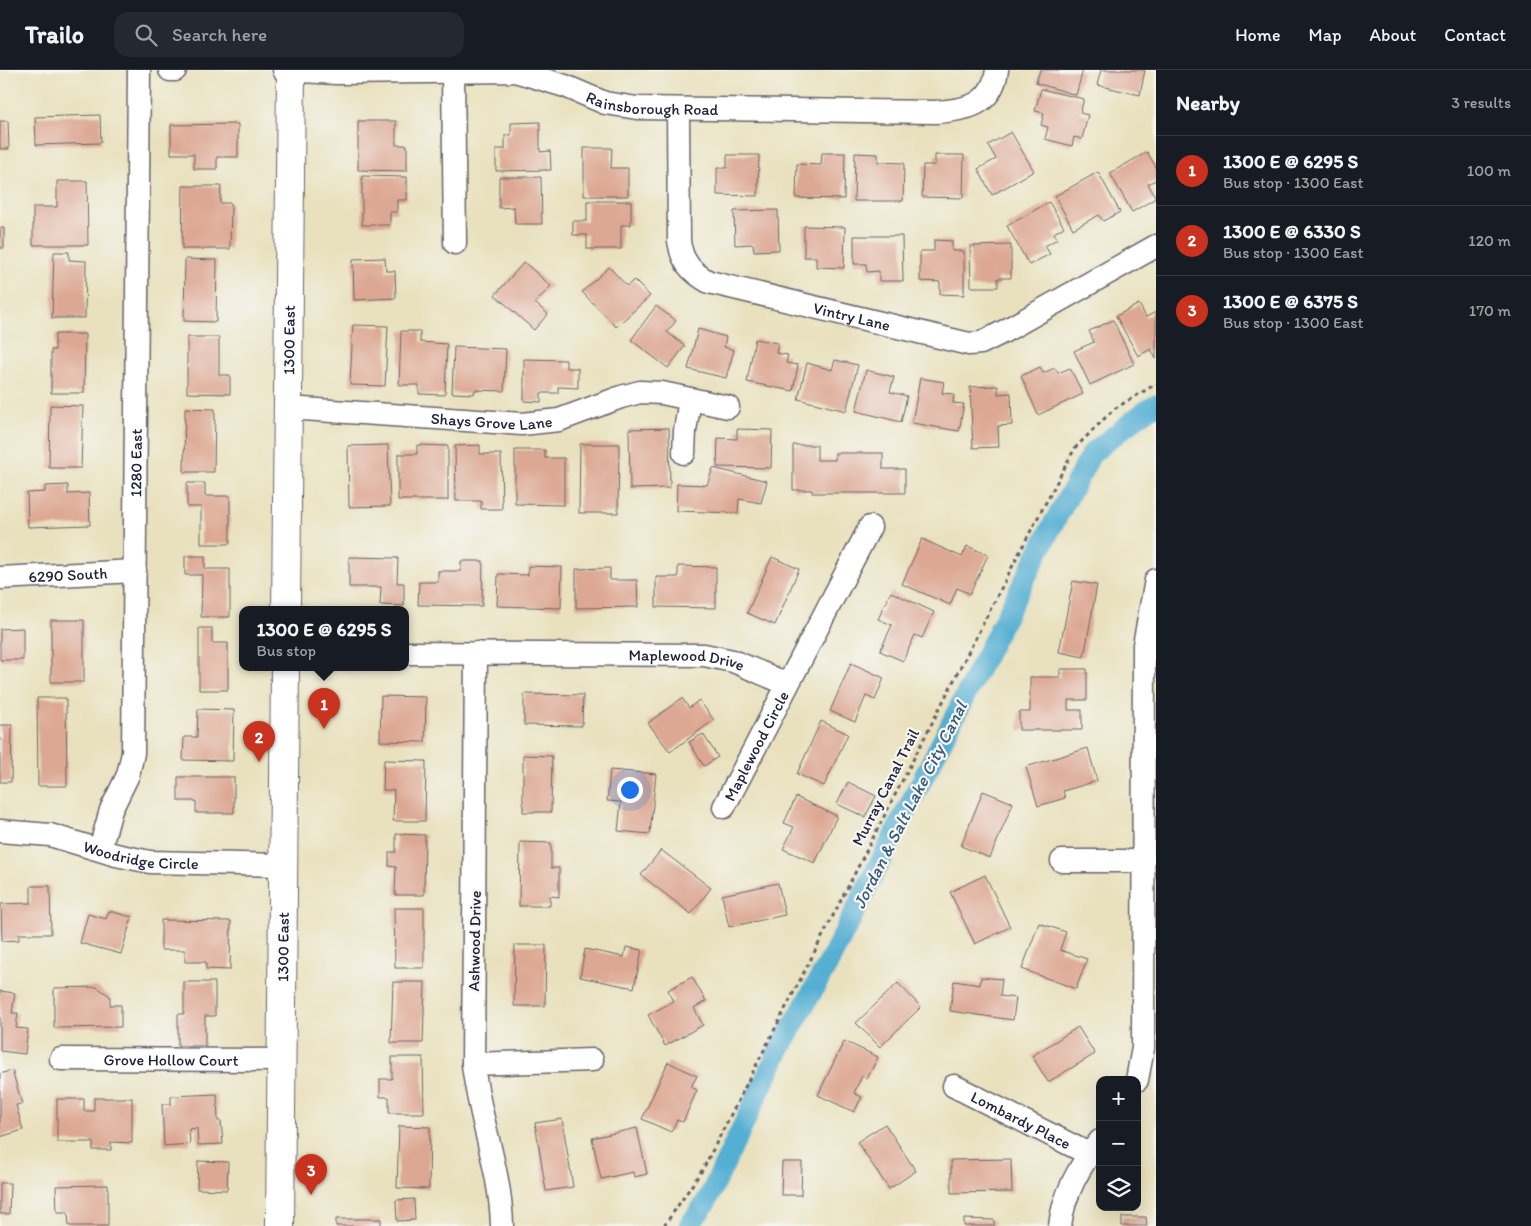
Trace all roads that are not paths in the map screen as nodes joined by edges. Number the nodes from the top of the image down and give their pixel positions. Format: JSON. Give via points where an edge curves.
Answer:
{"nodes":[{"id":1,"x":139,"y":70,"type":"edge"},
{"id":2,"x":170,"y":70,"type":"edge"},
{"id":3,"x":175,"y":70,"type":"edge"},
{"id":4,"x":284,"y":70,"type":"edge"},
{"id":5,"x":291,"y":70,"type":"edge"},
{"id":6,"x":997,"y":70,"type":"edge"},
{"id":7,"x":453,"y":71,"type":"edge"},
{"id":8,"x":678,"y":110,"type":"junction"},
{"id":9,"x":455,"y":243,"type":"dead end"},
{"id":10,"x":1156,"y":246,"type":"edge"},
{"id":11,"x":690,"y":399,"type":"junction"},
{"id":12,"x":728,"y":407,"type":"dead end"},
{"id":13,"x":288,"y":408,"type":"junction"},
{"id":14,"x":684,"y":453,"type":"dead end"},
{"id":15,"x":870,"y":527,"type":"dead end"},
{"id":16,"x":135,"y":571,"type":"junction"},
{"id":17,"x":0,"y":578,"type":"edge"},
{"id":18,"x":1156,"y":580,"type":"edge"},
{"id":19,"x":286,"y":606,"type":"edge"},
{"id":20,"x":409,"y":653,"type":"edge"},
{"id":21,"x":476,"y":653,"type":"junction"},
{"id":22,"x":285,"y":671,"type":"edge"},
{"id":23,"x":787,"y":684,"type":"junction"},
{"id":24,"x":724,"y":807,"type":"dead end"},
{"id":25,"x":0,"y":831,"type":"edge"},
{"id":26,"x":100,"y":849,"type":"junction"},
{"id":27,"x":1062,"y":861,"type":"dead end"},
{"id":28,"x":1144,"y":861,"type":"junction"},
{"id":29,"x":284,"y":865,"type":"junction"},
{"id":30,"x":61,"y":1059,"type":"dead end"},
{"id":31,"x":282,"y":1060,"type":"junction"},
{"id":32,"x":592,"y":1060,"type":"dead end"},
{"id":33,"x":473,"y":1064,"type":"junction"},
{"id":34,"x":1138,"y":1076,"type":"edge"},
{"id":35,"x":954,"y":1086,"type":"dead end"},
{"id":36,"x":1094,"y":1147,"type":"edge"},
{"id":37,"x":280,"y":1226,"type":"edge"},
{"id":38,"x":502,"y":1226,"type":"edge"},
{"id":39,"x":1060,"y":1226,"type":"edge"}],
"edges":[{"from":1,"to":16,"type":"street","name":"1280 East"},
{"from":2,"to":3,"type":"street"},
{"from":4,"to":5,"type":"street","name":"Rainsborough Road"},
{"from":5,"to":7,"type":"street","name":"Rainsborough Road","via":[[336,74]]},
{"from":5,"to":13,"type":"main road","name":"1300 East"},
{"from":6,"to":8,"type":"street","name":"Rainsborough Road","via":[[988,95],[958,110]]},
{"from":7,"to":8,"type":"street","name":"Rainsborough Road","via":[[515,71],[565,86],[605,103]]},
{"from":7,"to":9,"type":"street"},
{"from":8,"to":10,"type":"street","name":"Vintry Lane","via":[[679,241],[685,263],[709,282],[969,344],[981,343],[1004,332]]},
{"from":11,"to":12,"type":"street","name":"Shays Grove Lane"},
{"from":11,"to":13,"type":"street","name":"Shays Grove Lane","via":[[662,393],[635,393],[558,420],[522,424]]},
{"from":11,"to":14,"type":"street"},
{"from":13,"to":19,"type":"main road","name":"1300 East"},
{"from":15,"to":23,"type":"street"},
{"from":16,"to":17,"type":"street","name":"6290 South"},
{"from":16,"to":26,"type":"street","name":"1280 East","via":[[133,753]]},
{"from":18,"to":28,"type":"street","via":[[1144,645]]},
{"from":20,"to":21,"type":"street","name":"Maplewood Drive"},
{"from":21,"to":23,"type":"street","name":"Maplewood Drive","via":[[704,654],[733,661]]},
{"from":21,"to":33,"type":"street","name":"Ashwood Drive"},
{"from":22,"to":29,"type":"main road","name":"1300 East"},
{"from":23,"to":24,"type":"street","name":"Maplewood Circle"},
{"from":25,"to":26,"type":"street","name":"Woodridge Circle","via":[[50,835]]},
{"from":26,"to":29,"type":"street","name":"Woodridge Circle","via":[[133,859],[168,864]]},
{"from":27,"to":28,"type":"street"},
{"from":28,"to":34,"type":"street","via":[[1143,1048]]},
{"from":29,"to":31,"type":"main road","name":"1300 East"},
{"from":30,"to":31,"type":"street","name":"Grove Hollow Court"},
{"from":31,"to":37,"type":"main road","name":"1300 East"},
{"from":32,"to":33,"type":"street"},
{"from":33,"to":38,"type":"street","name":"Ashwood Drive","via":[[499,1186]]},
{"from":35,"to":36,"type":"street","name":"Lombardy Place"},
{"from":36,"to":39,"type":"street","via":[[1073,1183]]}]}
